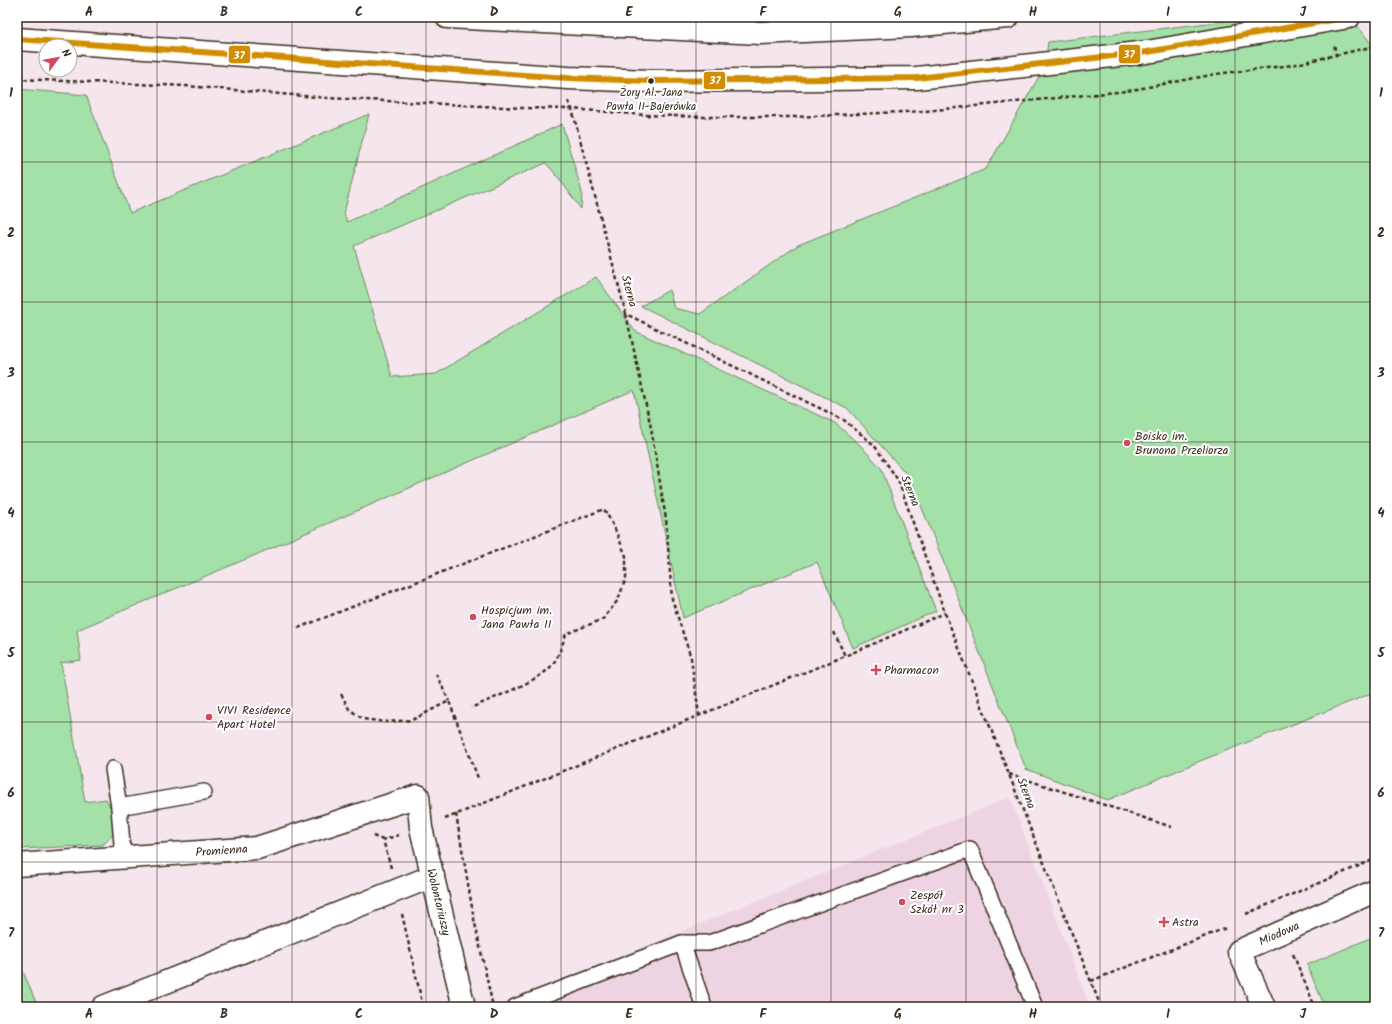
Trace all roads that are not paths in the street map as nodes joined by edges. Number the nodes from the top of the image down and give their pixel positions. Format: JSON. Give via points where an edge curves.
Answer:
{"nodes":[{"id":1,"x":447,"y":17,"type":"edge"},
{"id":2,"x":1008,"y":17,"type":"edge"},
{"id":3,"x":1349,"y":17,"type":"edge"},
{"id":4,"x":910,"y":22,"type":"edge"},
{"id":5,"x":17,"y":39,"type":"edge"},
{"id":6,"x":113,"y":769,"type":"dead end"},
{"id":7,"x":204,"y":792,"type":"dead end"},
{"id":8,"x":418,"y":796,"type":"joint"},
{"id":9,"x":120,"y":807,"type":"junction"},
{"id":10,"x":123,"y":857,"type":"junction"},
{"id":11,"x":17,"y":865,"type":"edge"},
{"id":12,"x":433,"y":876,"type":"junction"},
{"id":13,"x":1375,"y":891,"type":"edge"},
{"id":14,"x":682,"y":943,"type":"junction"},
{"id":15,"x":103,"y":1007,"type":"edge"},
{"id":16,"x":464,"y":1007,"type":"edge"},
{"id":17,"x":516,"y":1007,"type":"edge"},
{"id":18,"x":704,"y":1007,"type":"edge"},
{"id":19,"x":1036,"y":1007,"type":"edge"},
{"id":20,"x":1264,"y":1007,"type":"edge"}],
"edges":[{"from":1,"to":4,"type":"street","via":[[760,33]]},
{"from":2,"to":4,"type":"street"},
{"from":3,"to":5,"type":"street","via":[[1146,52],[917,78],[651,81],[568,78]]},
{"from":6,"to":9,"type":"lane"},
{"from":7,"to":9,"type":"lane"},
{"from":8,"to":10,"type":"street","name":"Promienna","via":[[257,848]]},
{"from":8,"to":12,"type":"street","name":"Wolontariuszy","via":[[421,828]]},
{"from":9,"to":10,"type":"lane"},
{"from":10,"to":11,"type":"street","name":"Promienna"},
{"from":12,"to":15,"type":"street"},
{"from":12,"to":16,"type":"street","name":"Wolontariuszy"},
{"from":13,"to":20,"type":"street","name":"Miodowa","via":[[1239,951]]},
{"from":14,"to":17,"type":"lane"},
{"from":14,"to":18,"type":"lane"},
{"from":14,"to":19,"type":"lane","via":[[709,943],[970,849]]}]}
